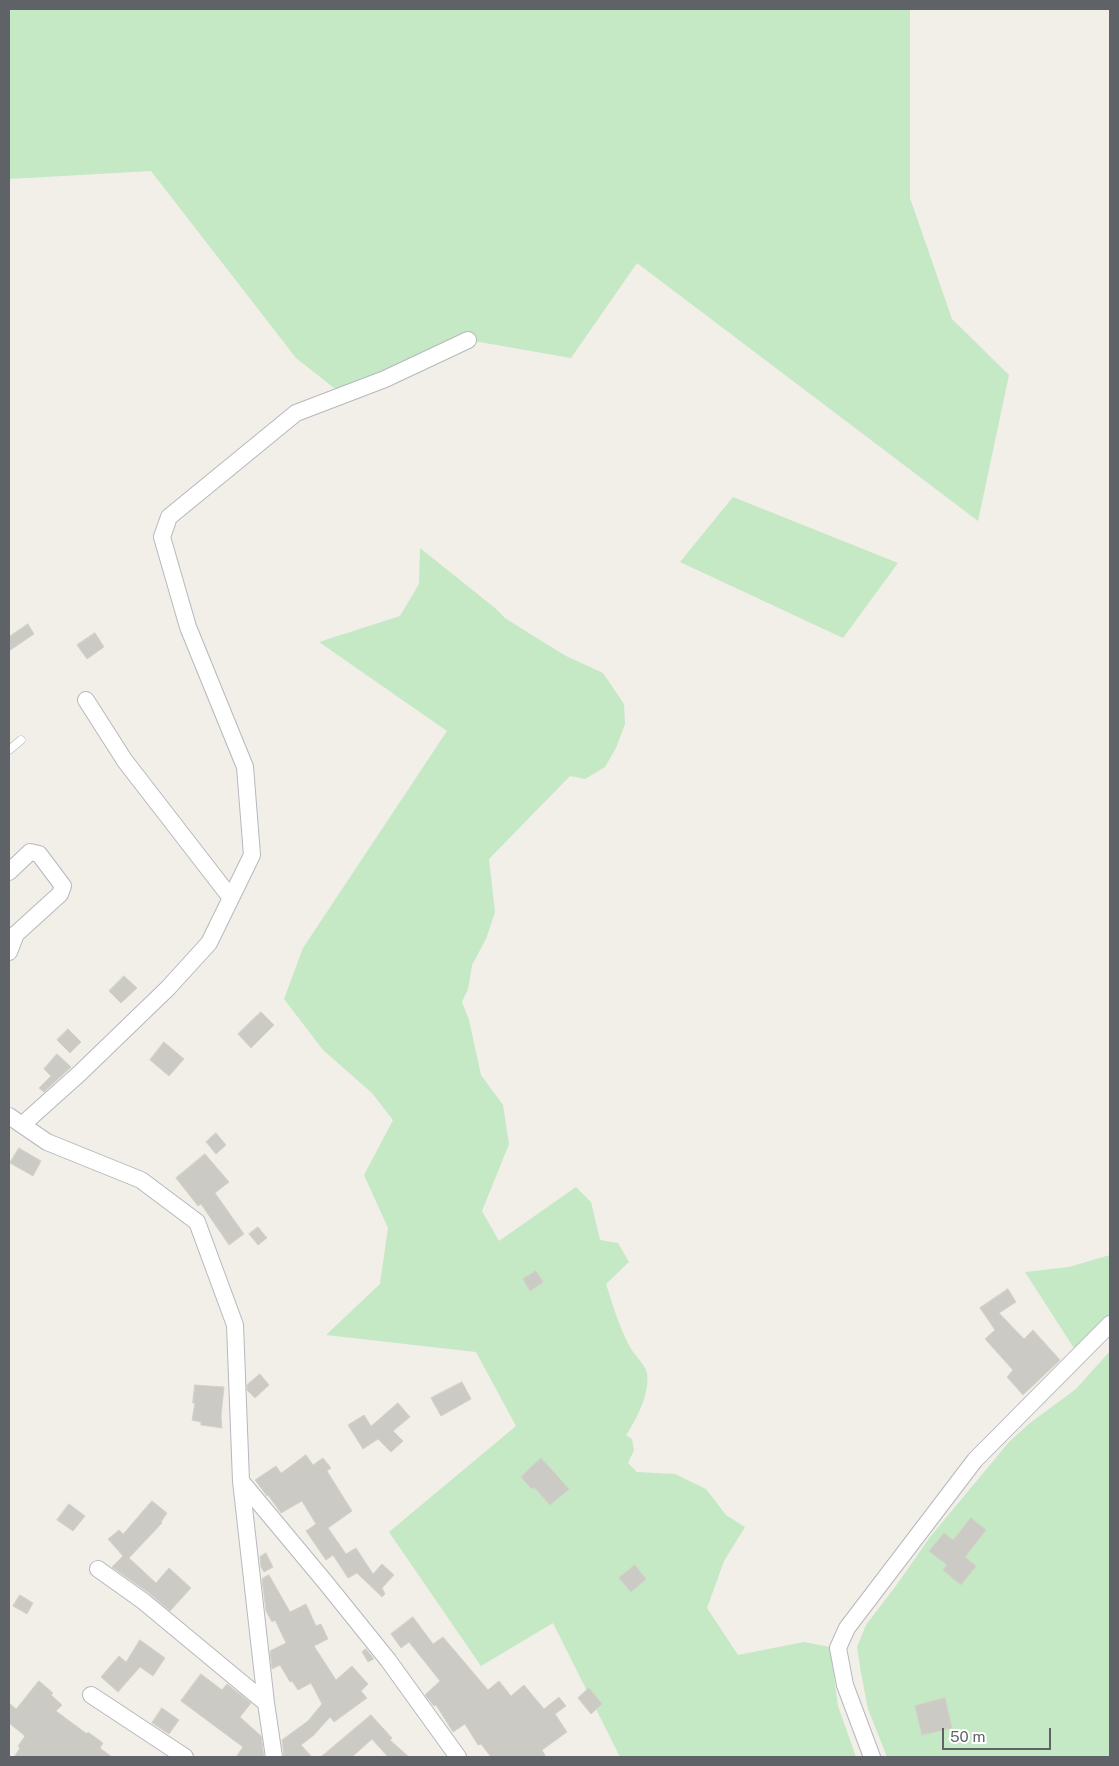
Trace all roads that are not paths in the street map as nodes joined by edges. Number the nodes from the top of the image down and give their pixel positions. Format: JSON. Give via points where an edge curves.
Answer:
{"nodes":[{"id":1,"x":468,"y":340,"type":"dead end"},
{"id":2,"x":86,"y":700,"type":"dead end"},
{"id":3,"x":21,"y":740,"type":"dead end"},
{"id":4,"x":9,"y":750,"type":"edge"},
{"id":5,"x":9,"y":872,"type":"edge"},
{"id":6,"x":231,"y":898,"type":"junction"},
{"id":7,"x":9,"y":952,"type":"edge"},
{"id":8,"x":15,"y":1120,"type":"edge"},
{"id":9,"x":1110,"y":1324,"type":"edge"},
{"id":10,"x":241,"y":1480,"type":"junction"},
{"id":11,"x":98,"y":1569,"type":"dead end"},
{"id":12,"x":92,"y":1695,"type":"dead end"},
{"id":13,"x":266,"y":1703,"type":"junction"},
{"id":14,"x":185,"y":1757,"type":"edge"},
{"id":15,"x":274,"y":1757,"type":"edge"},
{"id":16,"x":458,"y":1757,"type":"edge"},
{"id":17,"x":872,"y":1757,"type":"edge"}],
"edges":[{"from":1,"to":6,"type":"street","via":[[385,379],[296,413],[169,517],[162,537],[188,627],[244,767],[252,855]]},
{"from":2,"to":6,"type":"street","via":[[125,761]]},
{"from":3,"to":4,"type":"lane"},
{"from":5,"to":7,"type":"street","via":[[30,852],[39,854],[63,886],[60,894],[16,934]]},
{"from":6,"to":8,"type":"street","via":[[209,942],[174,981],[80,1073]]},
{"from":8,"to":10,"type":"street","via":[[47,1142],[141,1180],[197,1222],[235,1325]]},
{"from":9,"to":17,"type":"street","via":[[975,1460],[847,1628],[838,1648],[845,1685]]},
{"from":10,"to":13,"type":"street"},
{"from":10,"to":16,"type":"street","via":[[388,1660]]},
{"from":11,"to":13,"type":"street","via":[[144,1601]]},
{"from":12,"to":14,"type":"street"},
{"from":13,"to":15,"type":"street"}]}
